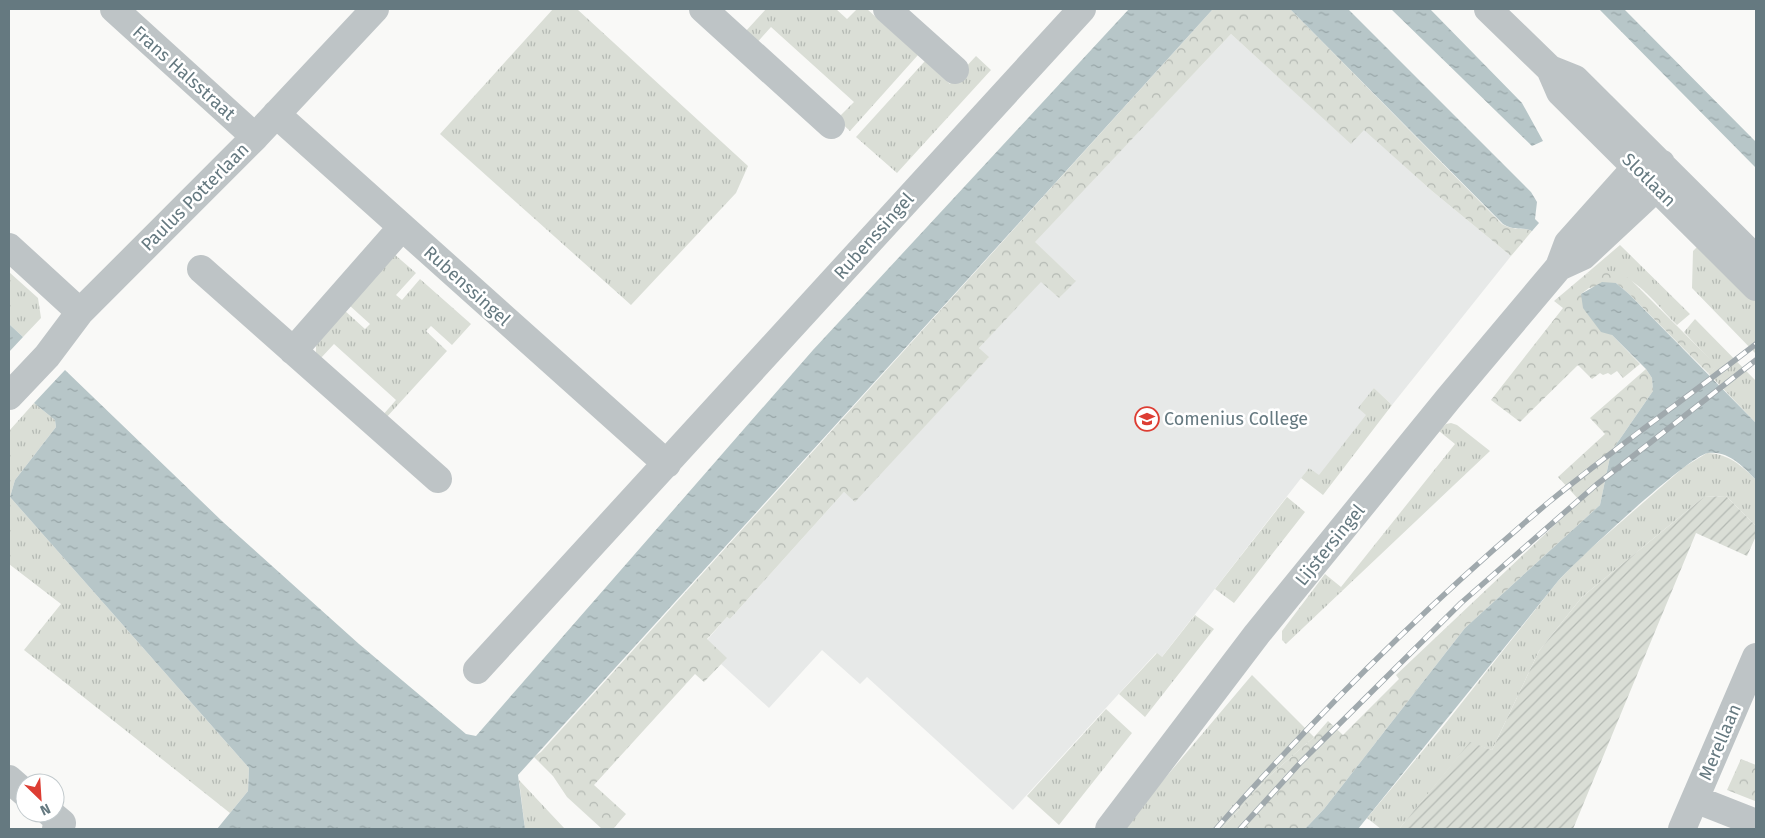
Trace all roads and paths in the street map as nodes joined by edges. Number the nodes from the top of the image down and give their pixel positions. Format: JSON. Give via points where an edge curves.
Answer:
{"nodes":[{"id":1,"x":114,"y":9,"type":"edge"},
{"id":2,"x":376,"y":9,"type":"edge"},
{"id":3,"x":887,"y":9,"type":"edge"},
{"id":4,"x":1082,"y":9,"type":"edge"},
{"id":5,"x":1488,"y":9,"type":"edge"},
{"id":6,"x":712,"y":12,"type":"edge"},
{"id":7,"x":955,"y":70,"type":"dead end"},
{"id":8,"x":276,"y":114,"type":"junction"},
{"id":9,"x":831,"y":125,"type":"dead end"},
{"id":10,"x":255,"y":137,"type":"junction"},
{"id":11,"x":1651,"y":173,"type":"junction"},
{"id":12,"x":402,"y":227,"type":"junction"},
{"id":13,"x":9,"y":247,"type":"edge"},
{"id":14,"x":1756,"y":259,"type":"edge"},
{"id":15,"x":201,"y":269,"type":"dead end"},
{"id":16,"x":1756,"y":286,"type":"edge"},
{"id":17,"x":80,"y":312,"type":"junction"},
{"id":18,"x":293,"y":351,"type":"junction"},
{"id":19,"x":13,"y":392,"type":"edge"},
{"id":20,"x":667,"y":464,"type":"junction"},
{"id":21,"x":438,"y":479,"type":"dead end"},
{"id":22,"x":1756,"y":657,"type":"edge"},
{"id":23,"x":478,"y":670,"type":"dead end"},
{"id":24,"x":1695,"y":799,"type":"junction"},
{"id":25,"x":1756,"y":823,"type":"edge"},
{"id":26,"x":1109,"y":829,"type":"edge"},
{"id":27,"x":1682,"y":829,"type":"edge"}],
"edges":[{"from":1,"to":10,"type":"street","name":"Frans Halsstraat"},
{"from":2,"to":8,"type":"street","name":"Paulus Potterlaan"},
{"from":3,"to":7,"type":"street"},
{"from":4,"to":20,"type":"street","name":"Rubenssingel"},
{"from":5,"to":11,"type":"street","name":"Slotlaan","via":[[1550,69],[1560,92]]},
{"from":6,"to":9,"type":"street"},
{"from":8,"to":10,"type":"street","name":"Paulus Potterlaan"},
{"from":8,"to":12,"type":"street","name":"Rubenssingel"},
{"from":10,"to":17,"type":"street","name":"Paulus Potterlaan"},
{"from":11,"to":14,"type":"street","name":"Slotlaan"},
{"from":11,"to":16,"type":"street","name":"Slotlaan"},
{"from":11,"to":26,"type":"street","name":"Lijstersingel","via":[[1583,256],[1559,267],[1448,399],[1257,634]]},
{"from":12,"to":18,"type":"street"},
{"from":12,"to":20,"type":"street","name":"Rubenssingel"},
{"from":13,"to":17,"type":"street"},
{"from":15,"to":18,"type":"street"},
{"from":17,"to":19,"type":"street","name":"Paulus Potterlaan","via":[[47,356]]},
{"from":18,"to":21,"type":"street"},
{"from":20,"to":23,"type":"street","name":"Rubenssingel"},
{"from":22,"to":24,"type":"street","name":"Merellaan"},
{"from":24,"to":25,"type":"street","name":"Merellaan"},
{"from":24,"to":27,"type":"street","name":"Merellaan"}]}
